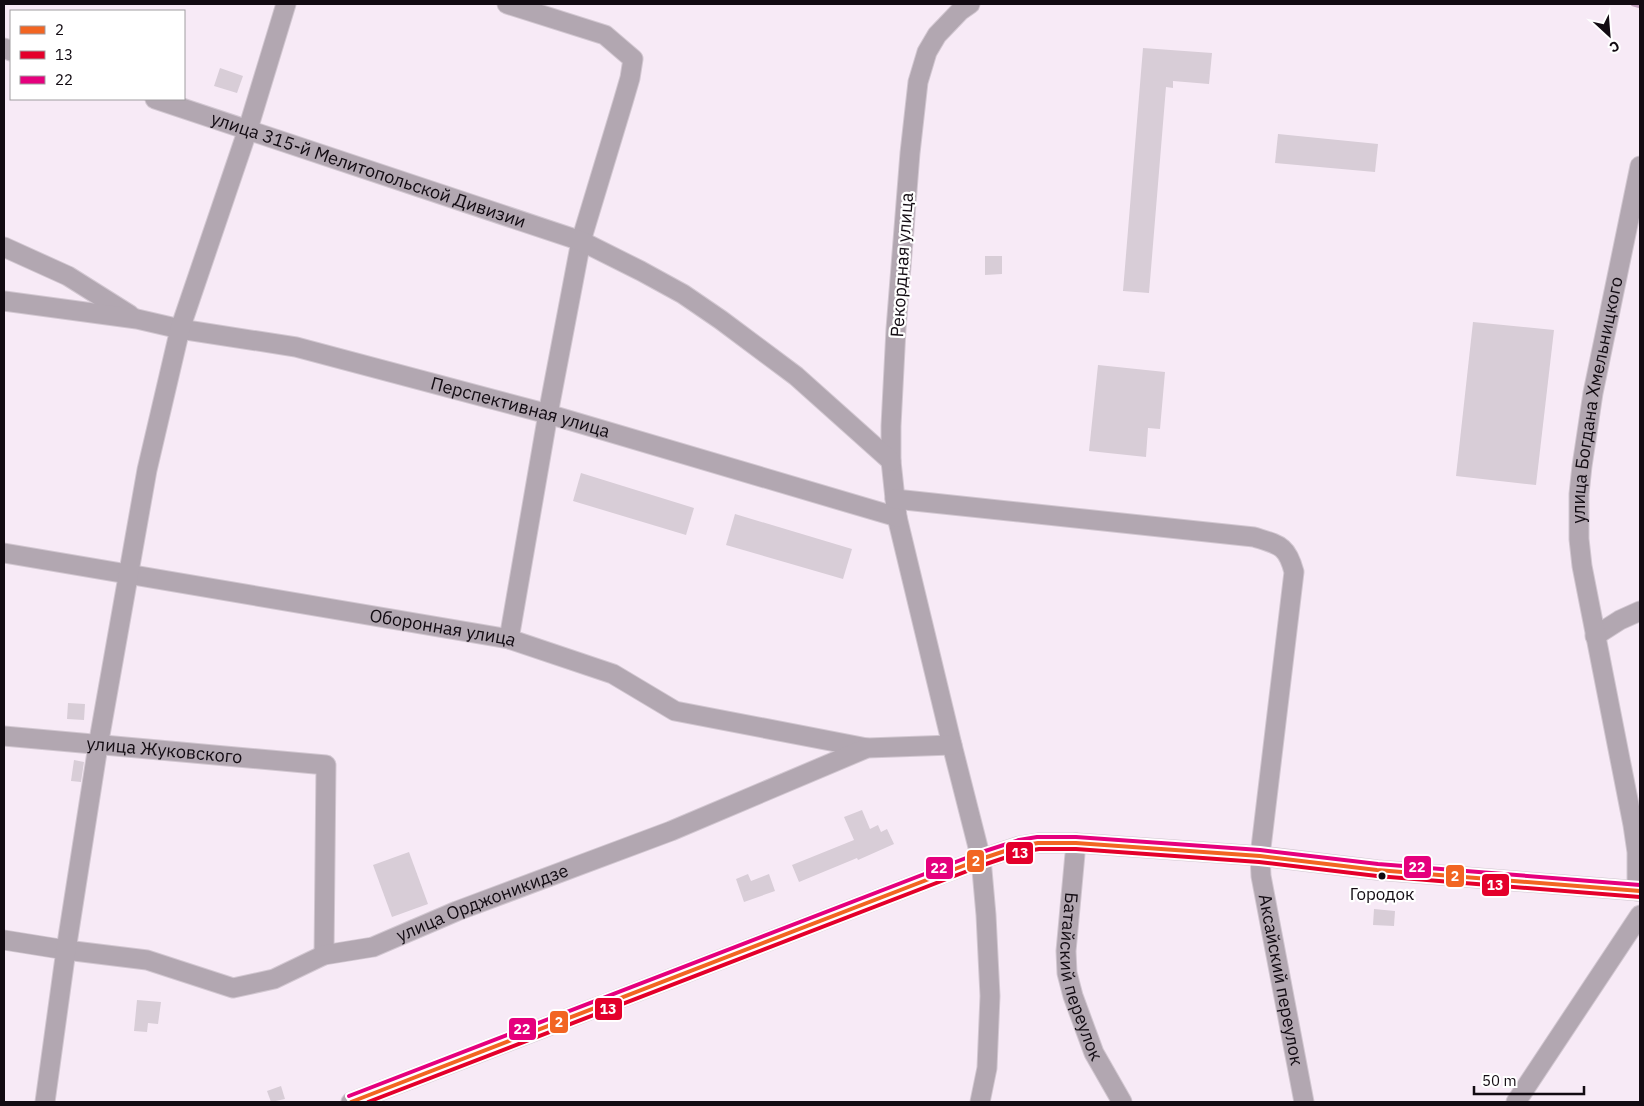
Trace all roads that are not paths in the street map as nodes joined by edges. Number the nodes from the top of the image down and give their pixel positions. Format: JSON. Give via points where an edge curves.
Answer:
{"nodes":[{"id":1,"x":286,"y":4,"type":"edge"},
{"id":2,"x":507,"y":4,"type":"edge"},
{"id":3,"x":970,"y":4,"type":"edge"},
{"id":4,"x":158,"y":100,"type":"edge"},
{"id":5,"x":248,"y":130,"type":"junction"},
{"id":6,"x":1640,"y":166,"type":"edge"},
{"id":7,"x":581,"y":241,"type":"junction"},
{"id":8,"x":4,"y":248,"type":"edge"},
{"id":9,"x":4,"y":302,"type":"edge"},
{"id":10,"x":137,"y":318,"type":"junction"},
{"id":11,"x":180,"y":329,"type":"junction"},
{"id":12,"x":548,"y":414,"type":"junction"},
{"id":13,"x":891,"y":461,"type":"junction"},
{"id":14,"x":896,"y":508,"type":"junction"},
{"id":15,"x":4,"y":553,"type":"edge"},
{"id":16,"x":128,"y":575,"type":"junction"},
{"id":17,"x":1640,"y":611,"type":"edge"},
{"id":18,"x":1596,"y":636,"type":"junction"},
{"id":19,"x":509,"y":639,"type":"junction"},
{"id":20,"x":4,"y":736,"type":"edge"},
{"id":21,"x":952,"y":745,"type":"junction"},
{"id":22,"x":98,"y":746,"type":"junction"},
{"id":23,"x":867,"y":748,"type":"junction"},
{"id":24,"x":1076,"y":843,"type":"junction"},
{"id":25,"x":1260,"y":856,"type":"junction"},
{"id":26,"x":981,"y":859,"type":"junction"},
{"id":27,"x":1639,"y":891,"type":"edge"},
{"id":28,"x":1640,"y":915,"type":"edge"},
{"id":29,"x":4,"y":940,"type":"edge"},
{"id":30,"x":66,"y":950,"type":"junction"},
{"id":31,"x":324,"y":955,"type":"junction"},
{"id":32,"x":45,"y":1102,"type":"edge"},
{"id":33,"x":351,"y":1102,"type":"edge"},
{"id":34,"x":980,"y":1102,"type":"edge"},
{"id":35,"x":1122,"y":1102,"type":"edge"},
{"id":36,"x":1304,"y":1102,"type":"edge"},
{"id":37,"x":1516,"y":1102,"type":"edge"}],
"edges":[{"from":1,"to":5,"type":"street"},
{"from":2,"to":7,"type":"street","via":[[605,35],[633,59],[624,102]]},
{"from":3,"to":13,"type":"street","name":"Рекордная улица","via":[[937,36],[927,52],[918,82],[896,328]]},
{"from":4,"to":5,"type":"street","name":"улица 315-й Мелитопольской Дивизии"},
{"from":5,"to":7,"type":"street","name":"улица 315-й Мелитопольской Дивизии"},
{"from":5,"to":11,"type":"street"},
{"from":6,"to":18,"type":"street","name":"улица Богдана Хмельницкого","via":[[1594,393],[1579,494],[1582,566]]},
{"from":7,"to":12,"type":"street"},
{"from":7,"to":13,"type":"street","name":"улица 315-й Мелитопольской Дивизии","via":[[683,294],[721,320],[796,376]]},
{"from":8,"to":10,"type":"street","name":"Перспективная улица","via":[[68,276]]},
{"from":9,"to":10,"type":"street","name":"Перспективная улица"},
{"from":10,"to":11,"type":"street","name":"Перспективная улица"},
{"from":11,"to":12,"type":"street","name":"Перспективная улица","via":[[296,347]]},
{"from":11,"to":16,"type":"street","via":[[147,470]]},
{"from":12,"to":14,"type":"street","name":"Перспективная улица"},
{"from":12,"to":19,"type":"street"},
{"from":13,"to":14,"type":"street","name":"Рекордная улица"},
{"from":14,"to":21,"type":"street","name":"Рекордная улица"},
{"from":14,"to":25,"type":"street","name":"Перспективная улица","via":[[1254,537],[1279,546],[1290,557],[1294,572]]},
{"from":15,"to":16,"type":"street","name":"Оборонная улица"},
{"from":16,"to":19,"type":"street","name":"Оборонная улица"},
{"from":16,"to":22,"type":"street"},
{"from":17,"to":18,"type":"street"},
{"from":18,"to":27,"type":"street","name":"улица Богдана Хмельницкого","via":[[1633,826]]},
{"from":19,"to":23,"type":"street","name":"Оборонная улица","via":[[612,674],[675,711]]},
{"from":20,"to":22,"type":"street","name":"улица Жуковского"},
{"from":21,"to":23,"type":"street","name":"улица Орджоникидзе"},
{"from":21,"to":26,"type":"street","name":"Рекордная улица"},
{"from":22,"to":30,"type":"street"},
{"from":22,"to":31,"type":"street","name":"улица Жуковского","via":[[326,765]]},
{"from":23,"to":31,"type":"street","name":"улица Орджоникидзе","via":[[671,831],[457,911],[373,947]]},
{"from":24,"to":25,"type":"street"},
{"from":24,"to":26,"type":"street","via":[[1020,846]]},
{"from":24,"to":35,"type":"street","name":"Батайский переулок","via":[[1066,951],[1067,973],[1094,1053]]},
{"from":25,"to":27,"type":"street","via":[[1377,870]]},
{"from":25,"to":36,"type":"street","name":"Аксайский переулок","via":[[1261,876]]},
{"from":26,"to":33,"type":"street"},
{"from":26,"to":34,"type":"street","name":"Рекордная улица","via":[[990,996],[986,1068]]},
{"from":28,"to":37,"type":"street"},
{"from":29,"to":30,"type":"street","name":"улица Орджоникидзе"},
{"from":30,"to":31,"type":"street","name":"улица Орджоникидзе","via":[[147,960],[233,988],[274,979]]},
{"from":30,"to":32,"type":"street"}]}
